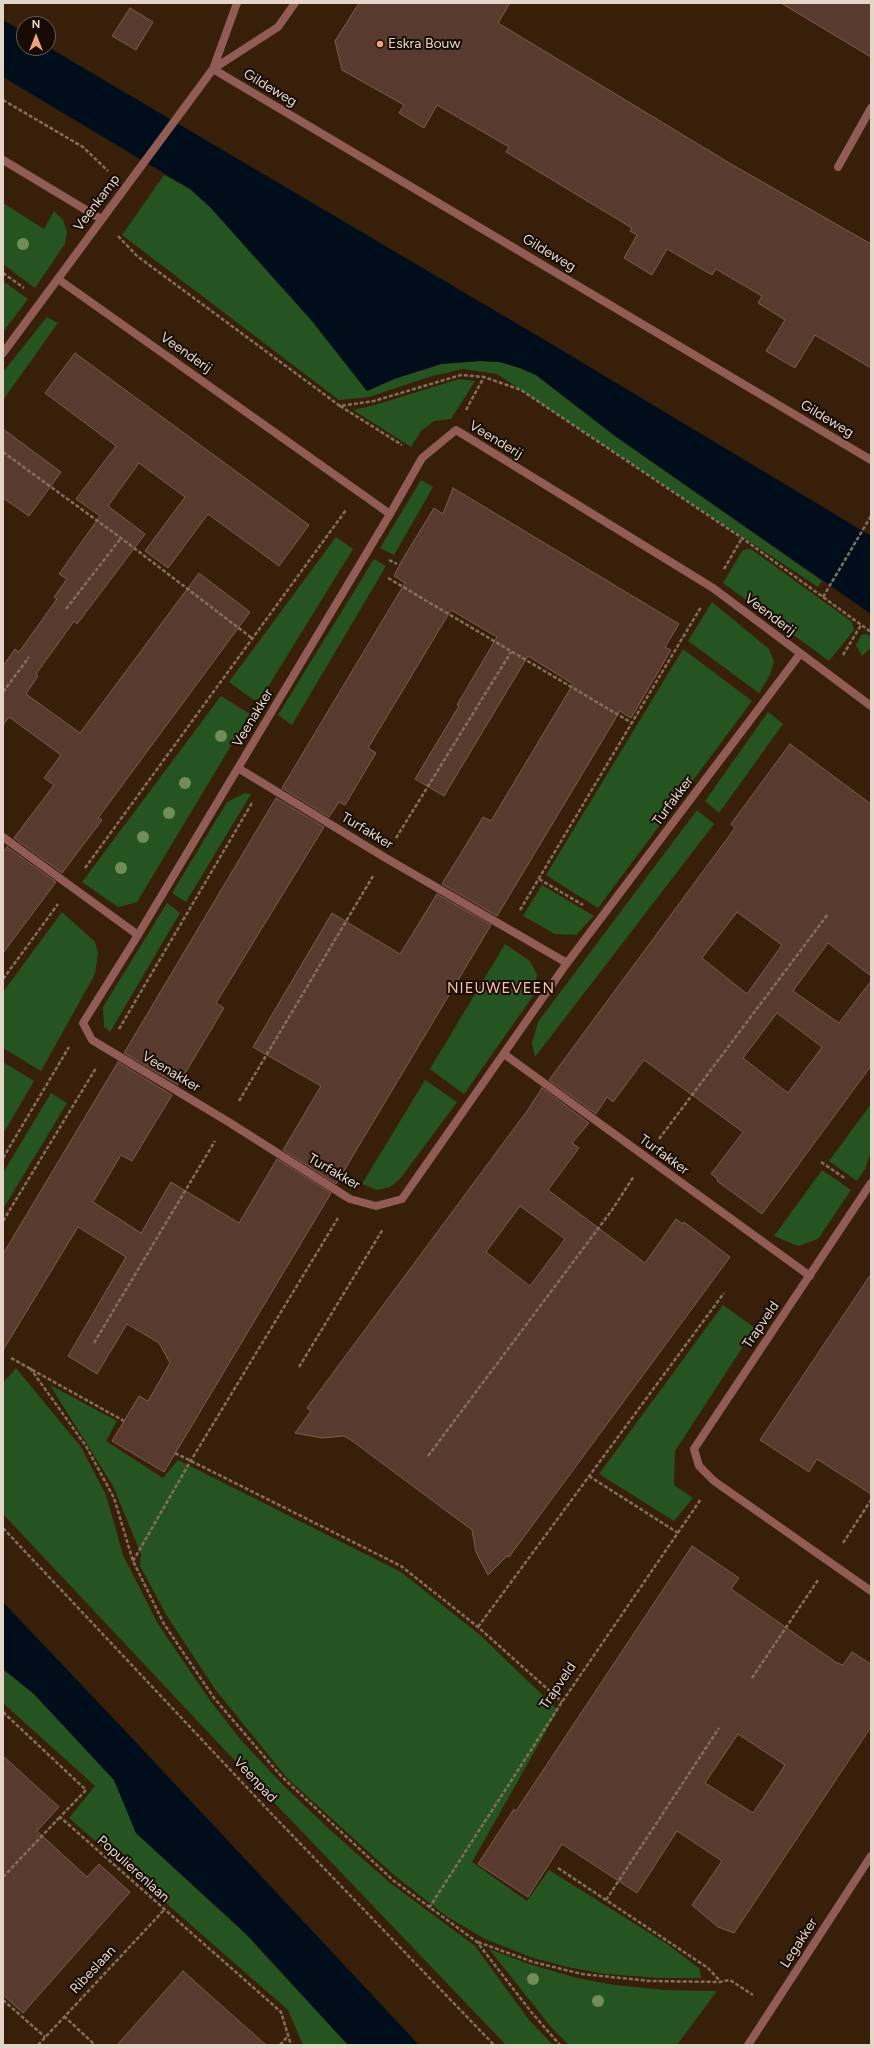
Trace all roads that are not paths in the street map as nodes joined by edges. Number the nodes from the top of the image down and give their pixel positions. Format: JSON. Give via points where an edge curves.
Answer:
{"nodes":[{"id":1,"x":237,"y":3,"type":"edge"},
{"id":2,"x":295,"y":3,"type":"edge"},
{"id":3,"x":213,"y":69,"type":"junction"},
{"id":4,"x":871,"y":108,"type":"edge"},
{"id":5,"x":3,"y":160,"type":"edge"},
{"id":6,"x":838,"y":168,"type":"dead end"},
{"id":7,"x":101,"y":219,"type":"junction"},
{"id":8,"x":58,"y":279,"type":"junction"},
{"id":9,"x":3,"y":353,"type":"edge"},
{"id":10,"x":871,"y":460,"type":"edge"},
{"id":11,"x":390,"y":514,"type":"junction"},
{"id":12,"x":800,"y":654,"type":"junction"},
{"id":13,"x":871,"y":706,"type":"edge"},
{"id":14,"x":238,"y":768,"type":"junction"},
{"id":15,"x":3,"y":837,"type":"edge"},
{"id":16,"x":138,"y":935,"type":"junction"},
{"id":17,"x":567,"y":963,"type":"junction"},
{"id":18,"x":504,"y":1054,"type":"junction"},
{"id":19,"x":251,"y":1136,"type":"joint"},
{"id":20,"x":871,"y":1183,"type":"edge"},
{"id":21,"x":810,"y":1276,"type":"junction"},
{"id":22,"x":871,"y":1590,"type":"edge"},
{"id":23,"x":871,"y":1856,"type":"edge"},
{"id":24,"x":748,"y":2045,"type":"edge"}],
"edges":[{"from":1,"to":3,"type":"street","name":"Veenkamp"},
{"from":2,"to":3,"type":"street","name":"Veenkamp","via":[[278,27]]},
{"from":3,"to":7,"type":"street","name":"Veenkamp"},
{"from":3,"to":10,"type":"street","name":"Gildeweg"},
{"from":4,"to":6,"type":"street"},
{"from":5,"to":7,"type":"street"},
{"from":7,"to":8,"type":"street","name":"Veenkamp"},
{"from":8,"to":9,"type":"street","name":"Veenkamp"},
{"from":8,"to":11,"type":"street","name":"Veenderij"},
{"from":11,"to":12,"type":"street","name":"Veenderij","via":[[422,458],[456,430],[713,588]]},
{"from":11,"to":14,"type":"street","name":"Veenakker"},
{"from":12,"to":13,"type":"street","name":"Veenderij"},
{"from":12,"to":17,"type":"street","name":"Turfakker"},
{"from":14,"to":16,"type":"street","name":"Veenakker"},
{"from":14,"to":17,"type":"street","name":"Turfakker","via":[[384,857]]},
{"from":15,"to":16,"type":"street"},
{"from":16,"to":19,"type":"street","name":"Veenakker","via":[[83,1023],[92,1040]]},
{"from":17,"to":18,"type":"street","name":"Turfakker"},
{"from":18,"to":19,"type":"street","name":"Turfakker","via":[[402,1199],[376,1206],[350,1199]]},
{"from":18,"to":21,"type":"street","name":"Turfakker"},
{"from":20,"to":21,"type":"street","name":"Trapveld"},
{"from":21,"to":22,"type":"street","name":"Trapveld","via":[[694,1449],[699,1466],[714,1481]]},
{"from":23,"to":24,"type":"street","name":"Legakker"}]}
